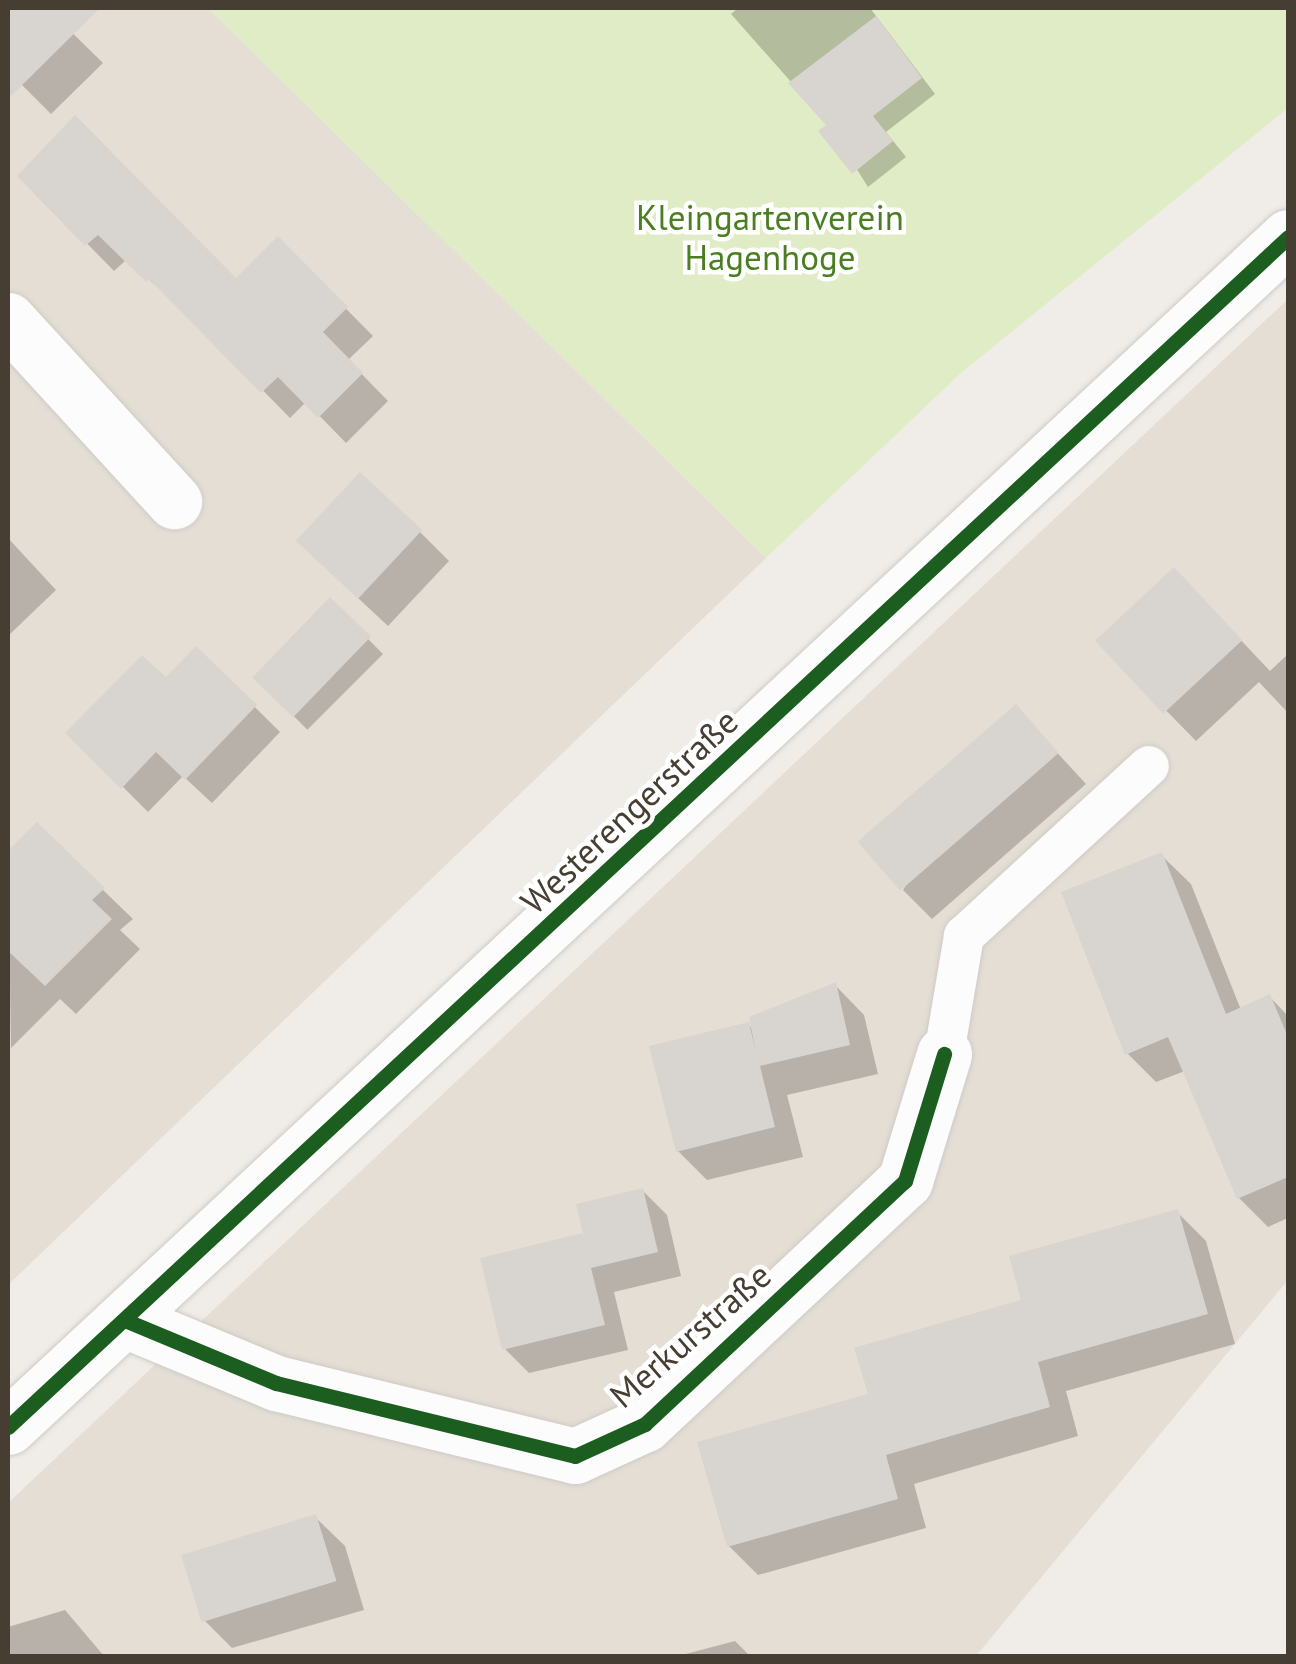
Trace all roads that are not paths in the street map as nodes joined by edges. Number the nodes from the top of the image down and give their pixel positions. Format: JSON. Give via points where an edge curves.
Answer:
{"nodes":[{"id":1,"x":1288,"y":236,"type":"edge"},
{"id":2,"x":8,"y":320,"type":"edge"},
{"id":3,"x":174,"y":501,"type":"dead end"},
{"id":4,"x":1149,"y":766,"type":"dead end"},
{"id":5,"x":944,"y":1054,"type":"joint"},
{"id":6,"x":127,"y":1321,"type":"junction"},
{"id":7,"x":8,"y":1427,"type":"edge"}],
"edges":[{"from":1,"to":6,"type":"street","name":"Westerengerstraße"},
{"from":2,"to":3,"type":"street"},
{"from":4,"to":5,"type":"lane","via":[[964,936]]},
{"from":5,"to":6,"type":"street","name":"Merkurstraße","via":[[905,1181],[645,1424],[575,1456],[276,1384]]},
{"from":6,"to":7,"type":"street","name":"Westerengerstraße"}]}
